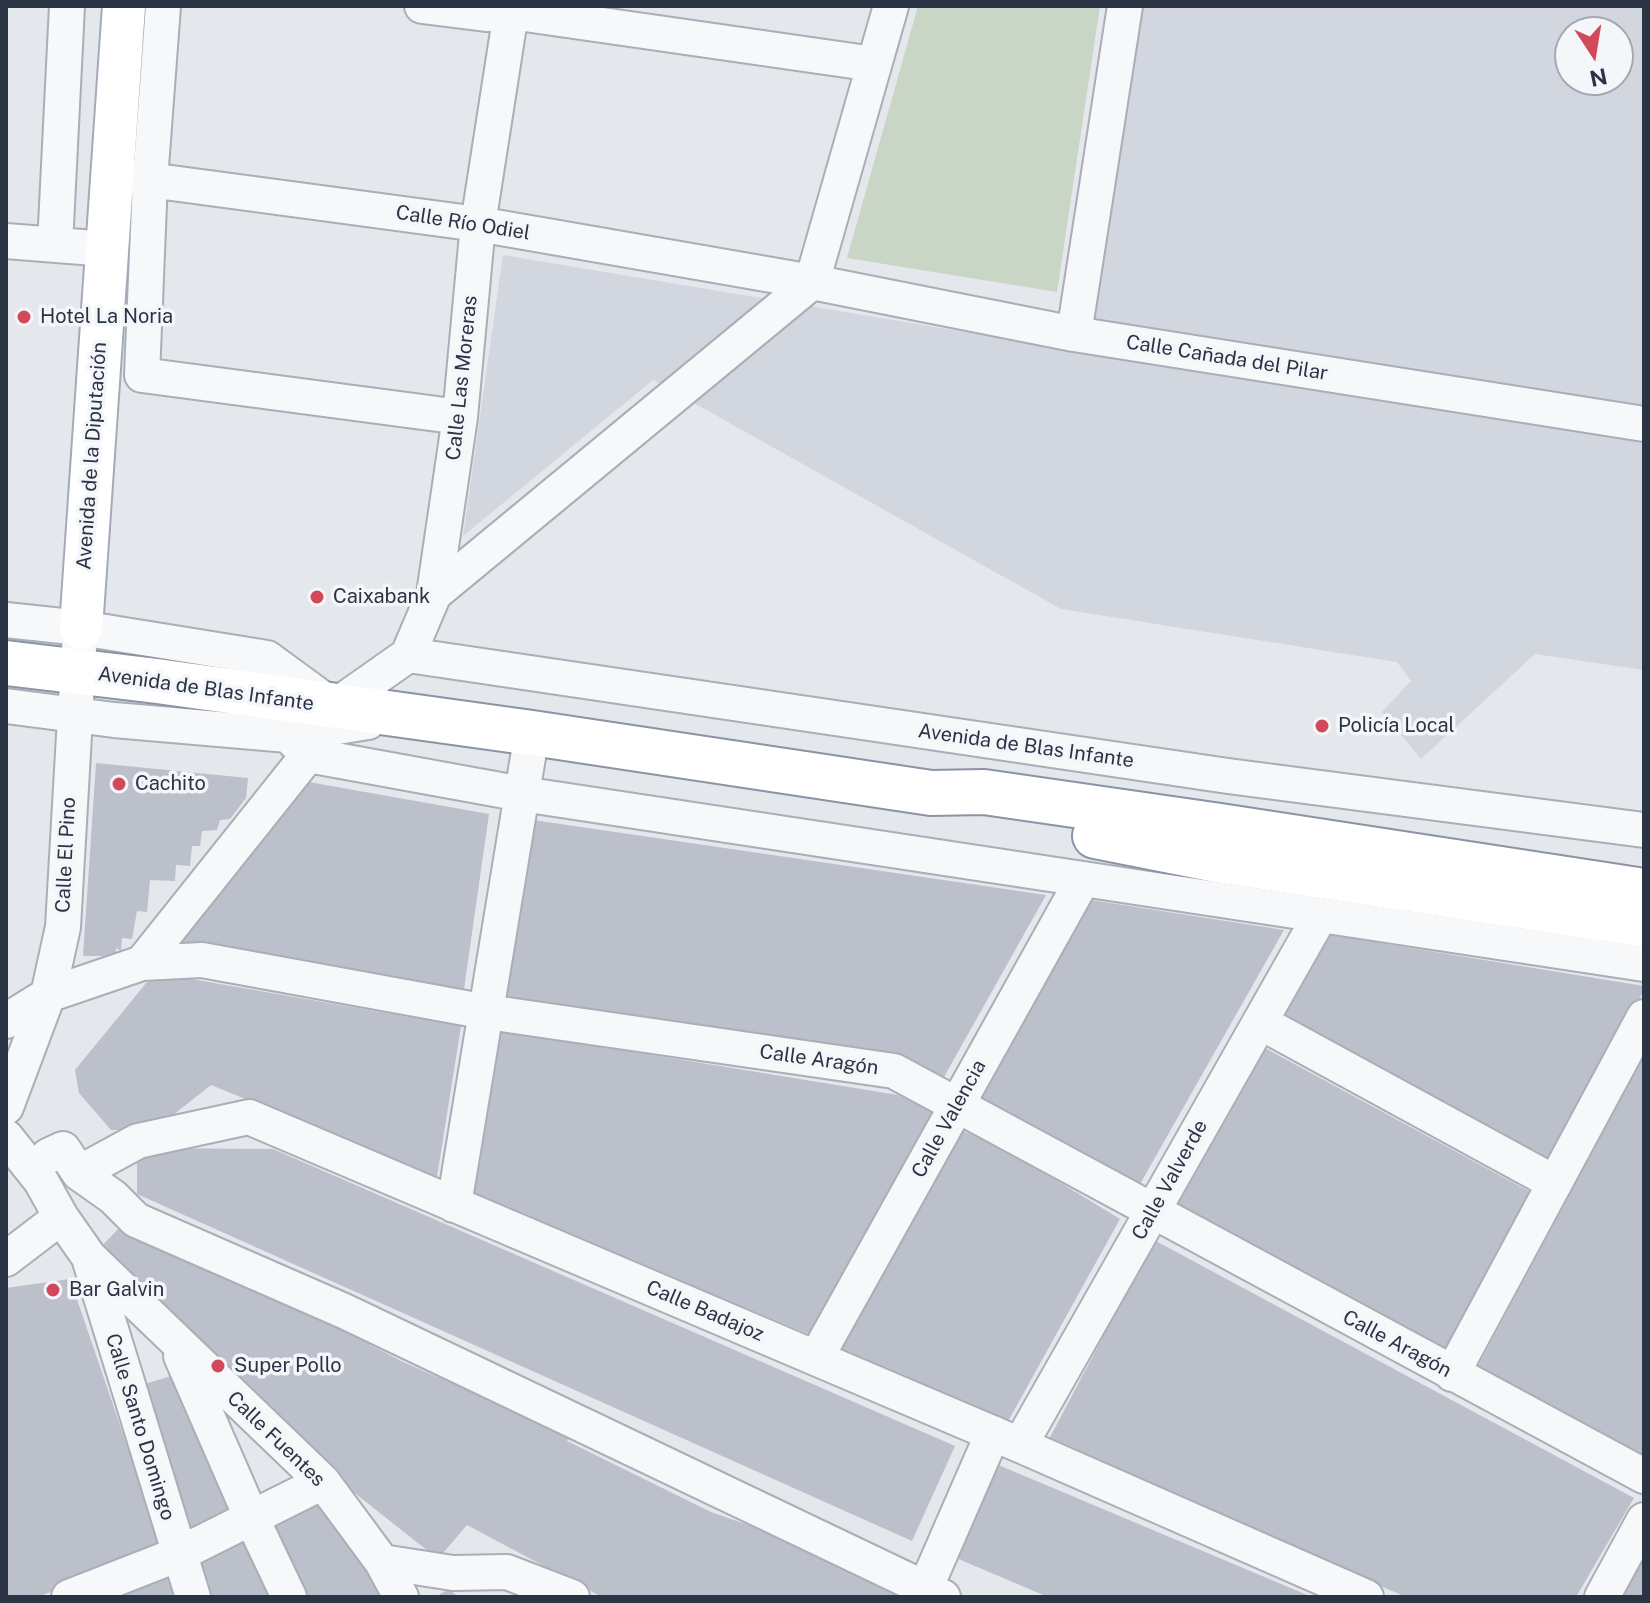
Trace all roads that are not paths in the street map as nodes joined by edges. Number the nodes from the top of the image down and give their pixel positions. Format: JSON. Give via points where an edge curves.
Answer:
{"nodes":[{"id":1,"x":67,"y":6,"type":"edge"},
{"id":2,"x":124,"y":6,"type":"edge"},
{"id":3,"x":163,"y":6,"type":"edge"},
{"id":4,"x":422,"y":6,"type":"edge"},
{"id":5,"x":891,"y":6,"type":"edge"},
{"id":6,"x":1125,"y":6,"type":"edge"},
{"id":7,"x":512,"y":9,"type":"edge"},
{"id":8,"x":874,"y":64,"type":"junction"},
{"id":9,"x":131,"y":177,"type":"junction"},
{"id":10,"x":478,"y":224,"type":"junction"},
{"id":11,"x":6,"y":241,"type":"edge"},
{"id":12,"x":55,"y":245,"type":"junction"},
{"id":13,"x":107,"y":249,"type":"junction"},
{"id":14,"x":812,"y":282,"type":"junction"},
{"id":15,"x":1074,"y":334,"type":"junction"},
{"id":16,"x":460,"y":417,"type":"junction"},
{"id":17,"x":1644,"y":424,"type":"edge"},
{"id":18,"x":434,"y":594,"type":"junction"},
{"id":19,"x":6,"y":620,"type":"edge"},
{"id":20,"x":81,"y":628,"type":"junction"},
{"id":21,"x":408,"y":655,"type":"junction"},
{"id":22,"x":6,"y":663,"type":"edge"},
{"id":23,"x":78,"y":672,"type":"junction"},
{"id":24,"x":6,"y":706,"type":"edge"},
{"id":25,"x":334,"y":707,"type":"junction"},
{"id":26,"x":74,"y":715,"type":"junction"},
{"id":27,"x":400,"y":717,"type":"junction"},
{"id":28,"x":532,"y":733,"type":"junction"},
{"id":29,"x":298,"y":745,"type":"junction"},
{"id":30,"x":931,"y":793,"type":"junction"},
{"id":31,"x":522,"y":794,"type":"junction"},
{"id":32,"x":1644,"y":830,"type":"edge"},
{"id":33,"x":1083,"y":879,"type":"junction"},
{"id":34,"x":1644,"y":891,"type":"edge"},
{"id":35,"x":1501,"y":903,"type":"junction"},
{"id":36,"x":1644,"y":908,"type":"edge"},
{"id":37,"x":1320,"y":916,"type":"junction"},
{"id":38,"x":1644,"y":925,"type":"edge"},
{"id":39,"x":142,"y":963,"type":"junction"},
{"id":40,"x":1644,"y":964,"type":"edge"},
{"id":41,"x":48,"y":995,"type":"junction"},
{"id":42,"x":487,"y":1012,"type":"junction"},
{"id":43,"x":1644,"y":1017,"type":"edge"},
{"id":44,"x":6,"y":1021,"type":"edge"},
{"id":45,"x":1260,"y":1022,"type":"junction"},
{"id":46,"x":957,"y":1104,"type":"junction"},
{"id":47,"x":6,"y":1107,"type":"edge"},
{"id":48,"x":6,"y":1137,"type":"edge"},
{"id":49,"x":48,"y":1156,"type":"dead end"},
{"id":50,"x":79,"y":1173,"type":"junction"},
{"id":51,"x":1555,"y":1183,"type":"junction"},
{"id":52,"x":454,"y":1205,"type":"junction"},
{"id":53,"x":1152,"y":1212,"type":"junction"},
{"id":54,"x":61,"y":1217,"type":"junction"},
{"id":55,"x":89,"y":1257,"type":"junction"},
{"id":56,"x":6,"y":1259,"type":"edge"},
{"id":57,"x":175,"y":1341,"type":"junction"},
{"id":58,"x":816,"y":1358,"type":"junction"},
{"id":59,"x":1452,"y":1374,"type":"junction"},
{"id":60,"x":1007,"y":1439,"type":"junction"},
{"id":61,"x":1644,"y":1476,"type":"edge"},
{"id":62,"x":323,"y":1482,"type":"junction"},
{"id":63,"x":252,"y":1519,"type":"junction"},
{"id":64,"x":1644,"y":1520,"type":"edge"},
{"id":65,"x":179,"y":1554,"type":"junction"},
{"id":66,"x":382,"y":1562,"type":"junction"},
{"id":67,"x":465,"y":1585,"type":"edge"},
{"id":68,"x":934,"y":1593,"type":"edge"},
{"id":69,"x":561,"y":1595,"type":"edge"},
{"id":70,"x":69,"y":1597,"type":"edge"},
{"id":71,"x":193,"y":1597,"type":"edge"},
{"id":72,"x":289,"y":1597,"type":"edge"},
{"id":73,"x":401,"y":1597,"type":"edge"},
{"id":74,"x":1366,"y":1597,"type":"edge"},
{"id":75,"x":1602,"y":1597,"type":"edge"}],
"edges":[{"from":1,"to":12,"type":"street"},
{"from":2,"to":9,"type":"main road","name":"Avenida de la Diputación"},
{"from":3,"to":9,"type":"street","name":"Avenida de la Diputación"},
{"from":4,"to":7,"type":"street","via":[[486,14]]},
{"from":5,"to":8,"type":"street"},
{"from":6,"to":15,"type":"street"},
{"from":7,"to":8,"type":"street"},
{"from":7,"to":10,"type":"street","name":"Calle Las Moreras"},
{"from":8,"to":14,"type":"street"},
{"from":9,"to":10,"type":"street","name":"Calle Río Odiel"},
{"from":9,"to":13,"type":"main road","name":"Avenida de la Diputación"},
{"from":9,"to":16,"type":"street","name":"Avenida de la Diputación","via":[[142,375]]},
{"from":10,"to":14,"type":"street","name":"Calle Río Odiel"},
{"from":10,"to":16,"type":"street","name":"Calle Las Moreras"},
{"from":11,"to":12,"type":"street"},
{"from":12,"to":13,"type":"street"},
{"from":13,"to":20,"type":"main road","name":"Avenida de la Diputación"},
{"from":14,"to":15,"type":"street","name":"Calle Cañada del Pilar"},
{"from":14,"to":18,"type":"street"},
{"from":15,"to":17,"type":"street","name":"Calle Cañada del Pilar"},
{"from":16,"to":18,"type":"street","name":"Calle Las Moreras"},
{"from":18,"to":21,"type":"street","name":"Calle Las Moreras"},
{"from":19,"to":20,"type":"street","name":"Avenida de Blas Infante"},
{"from":20,"to":23,"type":"street","name":"Avenida de la Diputación"},
{"from":20,"to":25,"type":"street","name":"Avenida de Blas Infante","via":[[267,658]]},
{"from":21,"to":25,"type":"street"},
{"from":21,"to":32,"type":"street","name":"Avenida de Blas Infante","via":[[1228,776]]},
{"from":22,"to":23,"type":"highway","name":"Avenida de Blas Infante"},
{"from":23,"to":25,"type":"highway","name":"Avenida de Blas Infante"},
{"from":23,"to":26,"type":"street","name":"Avenida de la Diputación"},
{"from":24,"to":26,"type":"street","name":"Avenida de Blas Infante"},
{"from":25,"to":27,"type":"highway","name":"Avenida de Blas Infante"},
{"from":26,"to":29,"type":"street","name":"Avenida de Blas Infante"},
{"from":26,"to":41,"type":"street","name":"Calle El Pino","via":[[63,927]]},
{"from":27,"to":28,"type":"highway","name":"Avenida de Blas Infante"},
{"from":27,"to":29,"type":"street","name":"Avenida de Blas Infante"},
{"from":28,"to":30,"type":"highway","name":"Avenida de Blas Infante"},
{"from":28,"to":31,"type":"street"},
{"from":29,"to":31,"type":"street","name":"Avenida de Blas Infante"},
{"from":29,"to":39,"type":"street"},
{"from":30,"to":34,"type":"highway","name":"Avenida de Blas Infante","via":[[984,792]]},
{"from":30,"to":35,"type":"highway","name":"Avenida de Blas Infante","via":[[980,813],[1216,860]]},
{"from":31,"to":33,"type":"street","name":"Avenida de Blas Infante"},
{"from":31,"to":42,"type":"street"},
{"from":33,"to":37,"type":"street","name":"Avenida de Blas Infante"},
{"from":33,"to":46,"type":"street","name":"Calle Valencia"},
{"from":35,"to":36,"type":"highway","via":[[1543,894]]},
{"from":35,"to":38,"type":"highway","name":"Avenida de Blas Infante"},
{"from":37,"to":40,"type":"street","name":"Avenida de Blas Infante"},
{"from":37,"to":45,"type":"street","name":"Calle Valverde"},
{"from":39,"to":41,"type":"street","name":"Calle Aragón"},
{"from":39,"to":42,"type":"street","name":"Calle Aragón","via":[[202,960]]},
{"from":41,"to":44,"type":"street","name":"Calle Aragón"},
{"from":41,"to":47,"type":"street"},
{"from":42,"to":46,"type":"street","name":"Calle Aragón","via":[[894,1071]]},
{"from":42,"to":52,"type":"street"},
{"from":43,"to":51,"type":"street"},
{"from":45,"to":51,"type":"street"},
{"from":45,"to":53,"type":"street","name":"Calle Valverde"},
{"from":46,"to":53,"type":"street","name":"Calle Aragón"},
{"from":46,"to":58,"type":"street","name":"Calle Valencia"},
{"from":48,"to":54,"type":"street"},
{"from":49,"to":50,"type":"street","via":[[63,1149]]},
{"from":50,"to":52,"type":"street","name":"Calle Badajoz","via":[[138,1141],[249,1117]]},
{"from":50,"to":68,"type":"street","via":[[136,1220],[344,1311]]},
{"from":51,"to":59,"type":"street"},
{"from":52,"to":58,"type":"street","name":"Calle Badajoz"},
{"from":53,"to":59,"type":"street","name":"Calle Aragón"},
{"from":53,"to":60,"type":"street","name":"Calle Valverde"},
{"from":54,"to":55,"type":"street"},
{"from":54,"to":56,"type":"street"},
{"from":55,"to":57,"type":"street","name":"Calle Fuentes"},
{"from":55,"to":65,"type":"street","name":"Calle Santo Domingo"},
{"from":57,"to":62,"type":"street","name":"Calle Fuentes"},
{"from":57,"to":63,"type":"street"},
{"from":58,"to":60,"type":"street","name":"Calle Badajoz"},
{"from":59,"to":61,"type":"street","name":"Calle Aragón"},
{"from":60,"to":68,"type":"street","name":"Calle Valverde"},
{"from":60,"to":74,"type":"street","name":"Calle Badajoz"},
{"from":62,"to":63,"type":"street"},
{"from":62,"to":66,"type":"street","name":"Calle Fuentes"},
{"from":63,"to":65,"type":"street"},
{"from":63,"to":72,"type":"street"},
{"from":64,"to":75,"type":"street"},
{"from":65,"to":70,"type":"street"},
{"from":65,"to":71,"type":"street","name":"Calle Santo Domingo"},
{"from":66,"to":67,"type":"street"},
{"from":66,"to":73,"type":"street","name":"Calle Fuentes"},
{"from":67,"to":69,"type":"street","via":[[507,1572]]}]}
